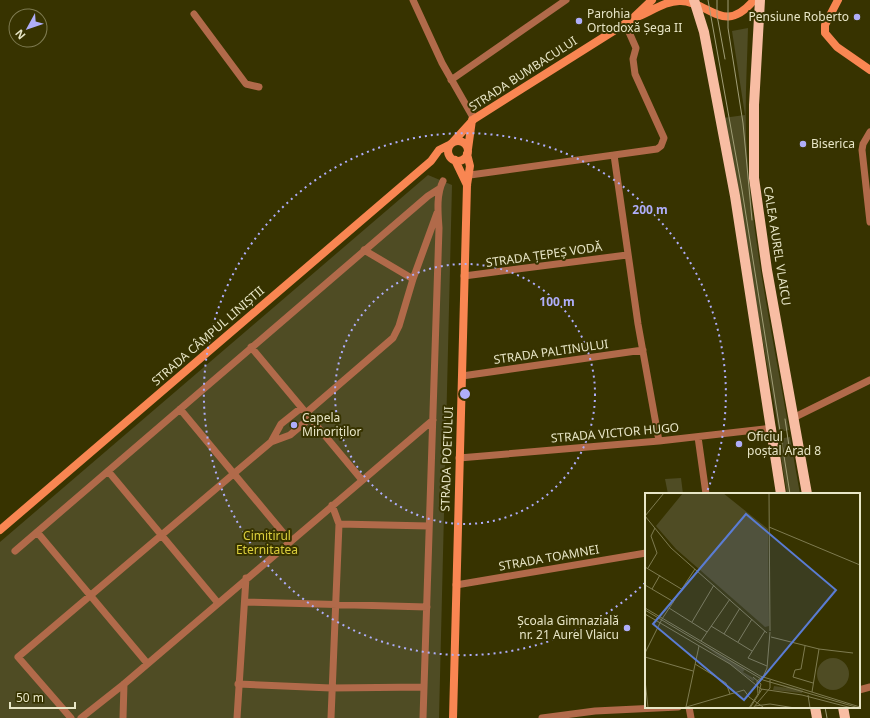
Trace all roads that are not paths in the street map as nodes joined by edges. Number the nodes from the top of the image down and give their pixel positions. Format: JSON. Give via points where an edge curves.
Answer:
{"nodes":[{"id":1,"x":413,"y":0,"type":"edge"},
{"id":2,"x":566,"y":0,"type":"edge"},
{"id":3,"x":652,"y":0,"type":"edge"},
{"id":4,"x":754,"y":0,"type":"edge"},
{"id":5,"x":760,"y":0,"type":"edge"},
{"id":6,"x":838,"y":0,"type":"edge"},
{"id":7,"x":695,"y":2,"type":"edge"},
{"id":8,"x":194,"y":14,"type":"dead end"},
{"id":9,"x":628,"y":22,"type":"junction"},
{"id":10,"x":870,"y":70,"type":"edge"},
{"id":11,"x":451,"y":80,"type":"junction"},
{"id":12,"x":260,"y":87,"type":"dead end"},
{"id":13,"x":473,"y":119,"type":"junction"},
{"id":14,"x":870,"y":132,"type":"edge"},
{"id":15,"x":451,"y":143,"type":"junction"},
{"id":16,"x":468,"y":151,"type":"junction"},
{"id":17,"x":614,"y":155,"type":"junction"},
{"id":18,"x":452,"y":159,"type":"junction"},
{"id":19,"x":431,"y":160,"type":"junction"},
{"id":20,"x":470,"y":175,"type":"junction"},
{"id":21,"x":443,"y":181,"type":"dead end"},
{"id":22,"x":467,"y":185,"type":"junction"},
{"id":23,"x":439,"y":189,"type":"junction"},
{"id":24,"x":438,"y":212,"type":"junction"},
{"id":25,"x":870,"y":222,"type":"edge"},
{"id":26,"x":364,"y":250,"type":"junction"},
{"id":27,"x":627,"y":255,"type":"junction"},
{"id":28,"x":464,"y":276,"type":"junction"},
{"id":29,"x":413,"y":278,"type":"junction"},
{"id":30,"x":251,"y":347,"type":"junction"},
{"id":31,"x":643,"y":350,"type":"junction"},
{"id":32,"x":462,"y":376,"type":"junction"},
{"id":33,"x":870,"y":380,"type":"edge"},
{"id":34,"x":180,"y":409,"type":"junction"},
{"id":35,"x":306,"y":413,"type":"junction"},
{"id":36,"x":793,"y":418,"type":"junction"},
{"id":37,"x":433,"y":420,"type":"junction"},
{"id":38,"x":772,"y":428,"type":"junction"},
{"id":39,"x":698,"y":437,"type":"junction"},
{"id":40,"x":659,"y":441,"type":"junction"},
{"id":41,"x":271,"y":442,"type":"junction"},
{"id":42,"x":459,"y":458,"type":"junction"},
{"id":43,"x":108,"y":471,"type":"junction"},
{"id":44,"x":234,"y":472,"type":"junction"},
{"id":45,"x":362,"y":480,"type":"junction"},
{"id":46,"x":706,"y":493,"type":"edge"},
{"id":47,"x":781,"y":493,"type":"edge"},
{"id":48,"x":807,"y":493,"type":"edge"},
{"id":49,"x":332,"y":505,"type":"junction"},
{"id":50,"x":339,"y":524,"type":"junction"},
{"id":51,"x":429,"y":526,"type":"junction"},
{"id":52,"x":0,"y":530,"type":"edge"},
{"id":53,"x":37,"y":532,"type":"junction"},
{"id":54,"x":162,"y":534,"type":"junction"},
{"id":55,"x":290,"y":541,"type":"junction"},
{"id":56,"x":14,"y":551,"type":"dead end"},
{"id":57,"x":645,"y":553,"type":"edge"},
{"id":58,"x":246,"y":578,"type":"junction"},
{"id":59,"x":456,"y":585,"type":"junction"},
{"id":60,"x":91,"y":595,"type":"junction"},
{"id":61,"x":245,"y":602,"type":"junction"},
{"id":62,"x":218,"y":603,"type":"junction"},
{"id":63,"x":334,"y":604,"type":"junction"},
{"id":64,"x":427,"y":607,"type":"junction"},
{"id":65,"x":147,"y":663,"type":"junction"},
{"id":66,"x":124,"y":684,"type":"junction"},
{"id":67,"x":238,"y":684,"type":"junction"},
{"id":68,"x":424,"y":687,"type":"junction"},
{"id":69,"x":870,"y":687,"type":"edge"},
{"id":70,"x":331,"y":688,"type":"junction"},
{"id":71,"x":860,"y":690,"type":"edge"},
{"id":72,"x":668,"y":708,"type":"edge"},
{"id":73,"x":689,"y":708,"type":"edge"},
{"id":74,"x":815,"y":708,"type":"edge"},
{"id":75,"x":843,"y":708,"type":"edge"},
{"id":76,"x":596,"y":715,"type":"edge"},
{"id":77,"x":71,"y":718,"type":"edge"},
{"id":78,"x":81,"y":718,"type":"edge"},
{"id":79,"x":123,"y":718,"type":"edge"},
{"id":80,"x":237,"y":718,"type":"edge"},
{"id":81,"x":331,"y":718,"type":"edge"},
{"id":82,"x":423,"y":718,"type":"edge"},
{"id":83,"x":453,"y":718,"type":"edge"},
{"id":84,"x":542,"y":718,"type":"edge"},
{"id":85,"x":690,"y":718,"type":"edge"},
{"id":86,"x":817,"y":718,"type":"edge"},
{"id":87,"x":845,"y":718,"type":"edge"}],
"edges":[{"from":1,"to":11,"type":"street"},
{"from":2,"to":11,"type":"street"},
{"from":3,"to":9,"type":"street","name":"STRADA BUMBACULUI"},
{"from":4,"to":7,"type":"street","via":[[740,12],[725,16],[714,14]]},
{"from":5,"to":36,"type":"main road","name":"CALEA AUREL VLAICU","via":[[754,105],[754,178]]},
{"from":6,"to":10,"type":"street","via":[[825,25],[825,33],[837,47]]},
{"from":7,"to":9,"type":"street","name":"STRADA BUMBACULUI","via":[[678,1]]},
{"from":7,"to":38,"type":"main road","via":[[704,32],[735,196]]},
{"from":8,"to":12,"type":"street","via":[[246,84]]},
{"from":9,"to":13,"type":"street","name":"STRADA BUMBACULUI"},
{"from":9,"to":17,"type":"street","via":[[636,48],[633,59],[635,74],[664,138],[657,149]]},
{"from":11,"to":13,"type":"street"},
{"from":13,"to":15,"type":"street","name":"STRADA CÂMPUL LINIȘTII"},
{"from":13,"to":16,"type":"street","name":"STRADA BUMBACULUI"},
{"from":14,"to":25,"type":"street","via":[[862,150]]},
{"from":15,"to":16,"type":"street","via":[[463,142]]},
{"from":15,"to":18,"type":"street","via":[[448,150]]},
{"from":15,"to":19,"type":"street","name":"STRADA CÂMPUL LINIȘTII","via":[[439,150]]},
{"from":16,"to":18,"type":"street","via":[[462,160]]},
{"from":16,"to":20,"type":"street","name":"STRADA POETULUI"},
{"from":17,"to":20,"type":"street"},
{"from":17,"to":27,"type":"street"},
{"from":18,"to":19,"type":"street"},
{"from":18,"to":22,"type":"street"},
{"from":19,"to":52,"type":"street","name":"STRADA CÂMPUL LINIȘTII"},
{"from":20,"to":22,"type":"street","name":"STRADA POETULUI"},
{"from":21,"to":23,"type":"street"},
{"from":22,"to":28,"type":"street","name":"STRADA POETULUI"},
{"from":23,"to":24,"type":"street"},
{"from":23,"to":26,"type":"street"},
{"from":24,"to":29,"type":"street"},
{"from":24,"to":37,"type":"street"},
{"from":26,"to":29,"type":"street"},
{"from":26,"to":30,"type":"street"},
{"from":27,"to":28,"type":"street","name":"STRADA ȚEPEȘ VODĂ"},
{"from":27,"to":31,"type":"street"},
{"from":28,"to":32,"type":"street","name":"STRADA POETULUI"},
{"from":29,"to":35,"type":"street","via":[[393,338]]},
{"from":30,"to":34,"type":"street"},
{"from":30,"to":35,"type":"street"},
{"from":31,"to":32,"type":"street","name":"STRADA PALTINULUI"},
{"from":31,"to":40,"type":"street"},
{"from":32,"to":42,"type":"street","name":"STRADA POETULUI"},
{"from":33,"to":36,"type":"street"},
{"from":34,"to":43,"type":"street"},
{"from":34,"to":44,"type":"street"},
{"from":35,"to":41,"type":"street","via":[[290,435]]},
{"from":35,"to":41,"type":"street","via":[[287,417]]},
{"from":35,"to":45,"type":"street"},
{"from":36,"to":48,"type":"main road","name":"CALEA AUREL VLAICU"},
{"from":37,"to":45,"type":"street"},
{"from":37,"to":51,"type":"street"},
{"from":38,"to":39,"type":"street","name":"STRADA VICTOR HUGO"},
{"from":38,"to":47,"type":"main road"},
{"from":39,"to":40,"type":"street","name":"STRADA VICTOR HUGO"},
{"from":39,"to":46,"type":"street"},
{"from":40,"to":42,"type":"street","name":"STRADA VICTOR HUGO"},
{"from":41,"to":44,"type":"street"},
{"from":42,"to":59,"type":"street","name":"STRADA POETULUI"},
{"from":43,"to":53,"type":"street"},
{"from":43,"to":54,"type":"street"},
{"from":44,"to":54,"type":"street"},
{"from":44,"to":55,"type":"street"},
{"from":45,"to":49,"type":"street"},
{"from":49,"to":50,"type":"street"},
{"from":49,"to":55,"type":"street"},
{"from":50,"to":51,"type":"street"},
{"from":50,"to":63,"type":"street"},
{"from":51,"to":64,"type":"street"},
{"from":53,"to":56,"type":"street"},
{"from":53,"to":60,"type":"street"},
{"from":54,"to":60,"type":"street"},
{"from":54,"to":62,"type":"street"},
{"from":55,"to":58,"type":"street"},
{"from":57,"to":59,"type":"street","name":"STRADA TOAMNEI"},
{"from":58,"to":61,"type":"street"},
{"from":58,"to":62,"type":"street"},
{"from":59,"to":83,"type":"street","name":"STRADA POETULUI"},
{"from":60,"to":65,"type":"street"},
{"from":60,"to":77,"type":"street","via":[[18,657]]},
{"from":61,"to":63,"type":"street"},
{"from":61,"to":67,"type":"street"},
{"from":62,"to":65,"type":"street"},
{"from":63,"to":64,"type":"street"},
{"from":63,"to":70,"type":"street"},
{"from":64,"to":68,"type":"street"},
{"from":65,"to":66,"type":"street"},
{"from":66,"to":78,"type":"street"},
{"from":66,"to":79,"type":"street"},
{"from":67,"to":70,"type":"street"},
{"from":67,"to":80,"type":"street"},
{"from":68,"to":70,"type":"street"},
{"from":68,"to":82,"type":"street"},
{"from":69,"to":71,"type":"street"},
{"from":70,"to":81,"type":"street"},
{"from":72,"to":76,"type":"street"},
{"from":73,"to":85,"type":"street"},
{"from":74,"to":86,"type":"main road"},
{"from":75,"to":87,"type":"main road"},
{"from":76,"to":84,"type":"street"}]}
